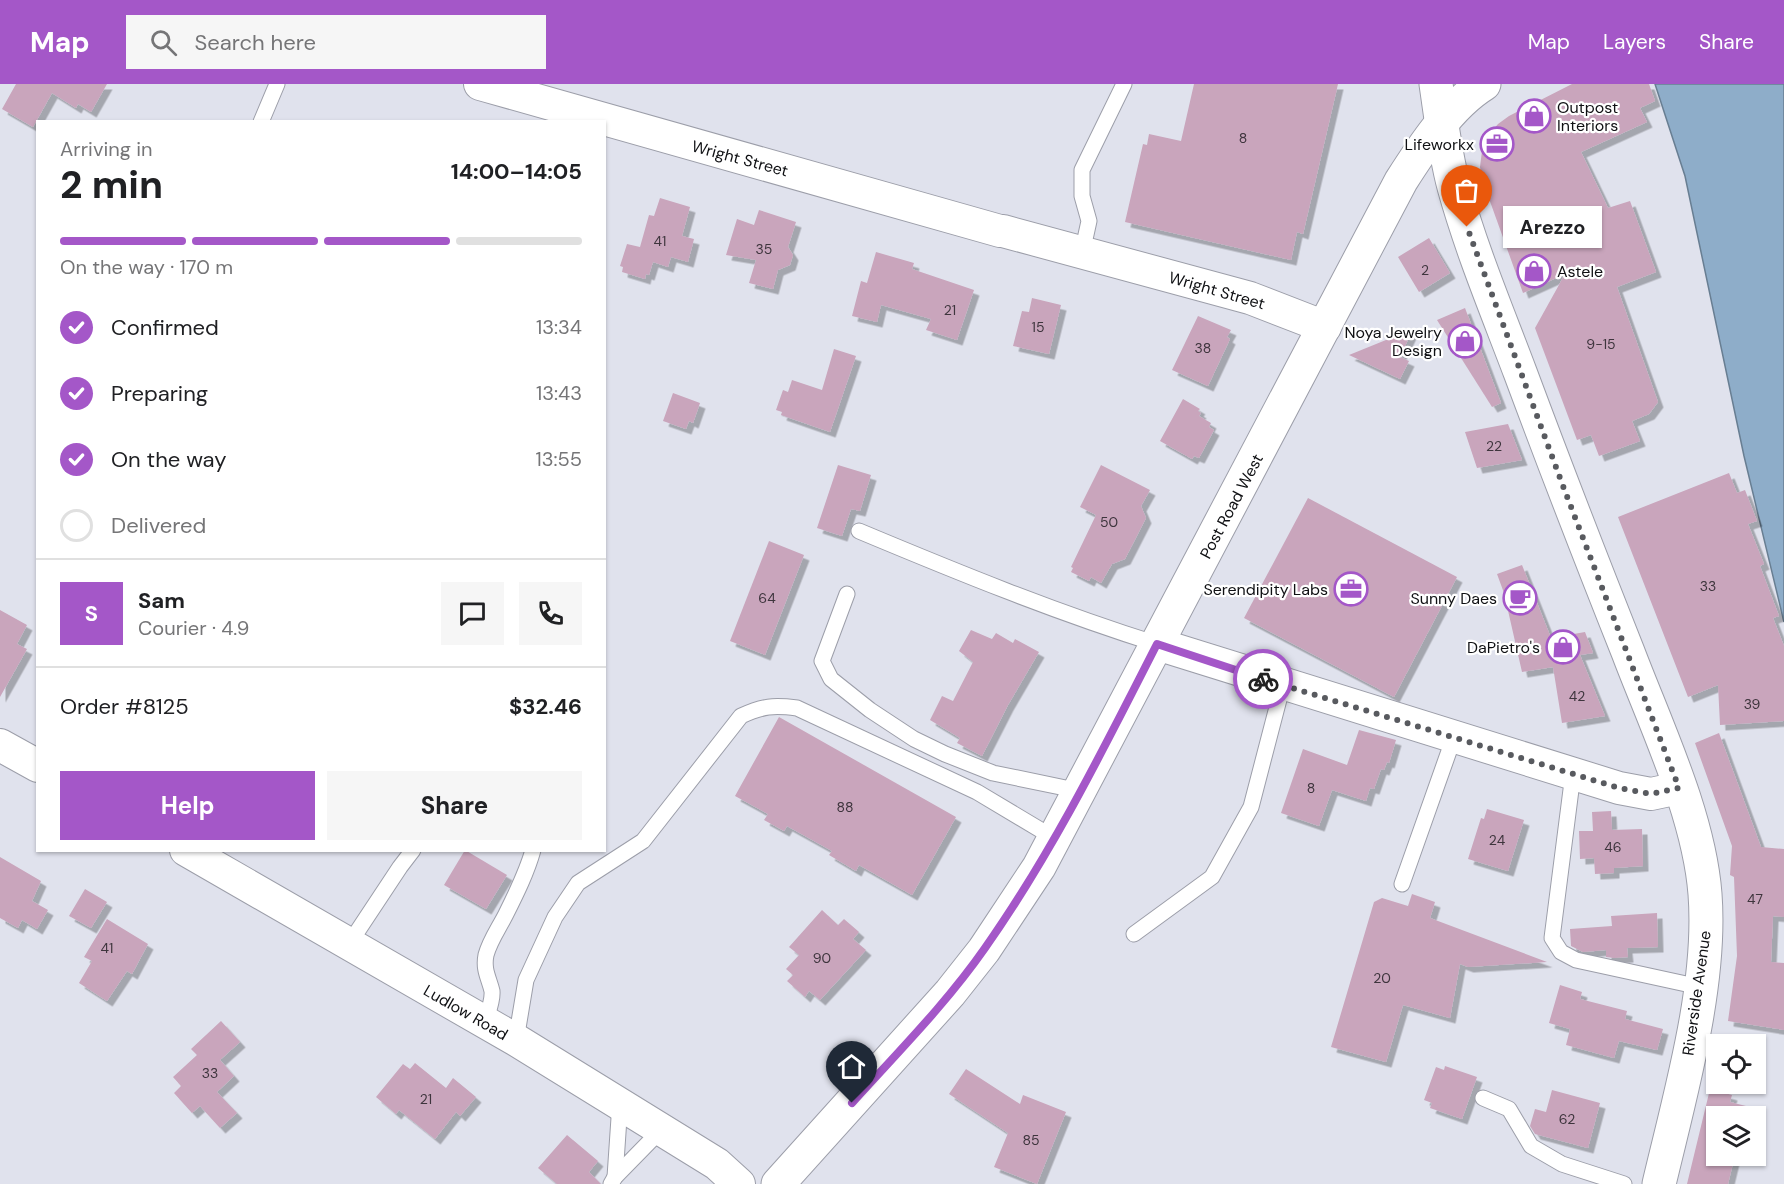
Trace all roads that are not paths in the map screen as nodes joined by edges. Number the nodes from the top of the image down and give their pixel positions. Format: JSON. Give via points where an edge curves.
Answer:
{"nodes":[{"id":1,"x":277,"y":84,"type":"edge"},
{"id":2,"x":480,"y":84,"type":"edge"},
{"id":3,"x":1124,"y":84,"type":"edge"},
{"id":4,"x":1436,"y":84,"type":"edge"},
{"id":5,"x":1484,"y":84,"type":"edge"},
{"id":6,"x":532,"y":111,"type":"edge"},
{"id":7,"x":262,"y":120,"type":"edge"},
{"id":8,"x":567,"y":120,"type":"edge"},
{"id":9,"x":1442,"y":124,"type":"junction"},
{"id":10,"x":606,"y":130,"type":"edge"},
{"id":11,"x":1082,"y":253,"type":"junction"},
{"id":12,"x":1325,"y":327,"type":"junction"},
{"id":13,"x":859,"y":531,"type":"dead end"},
{"id":14,"x":847,"y":594,"type":"dead end"},
{"id":15,"x":1157,"y":644,"type":"junction"},
{"id":16,"x":1283,"y":684,"type":"junction"},
{"id":17,"x":1454,"y":737,"type":"junction"},
{"id":18,"x":0,"y":745,"type":"edge"},
{"id":19,"x":36,"y":765,"type":"edge"},
{"id":20,"x":1573,"y":774,"type":"junction"},
{"id":21,"x":1679,"y":788,"type":"junction"},
{"id":22,"x":1080,"y":791,"type":"junction"},
{"id":23,"x":1054,"y":838,"type":"junction"},
{"id":24,"x":189,"y":852,"type":"edge"},
{"id":25,"x":411,"y":852,"type":"edge"},
{"id":26,"x":533,"y":852,"type":"edge"},
{"id":27,"x":1402,"y":884,"type":"dead end"},
{"id":28,"x":1134,"y":934,"type":"dead end"},
{"id":29,"x":350,"y":944,"type":"junction"},
{"id":30,"x":1700,"y":987,"type":"junction"},
{"id":31,"x":485,"y":1022,"type":"junction"},
{"id":32,"x":516,"y":1040,"type":"junction"},
{"id":33,"x":1484,"y":1098,"type":"dead end"},
{"id":34,"x":620,"y":1103,"type":"junction"},
{"id":35,"x":662,"y":1129,"type":"junction"},
{"id":36,"x":613,"y":1181,"type":"edge"},
{"id":37,"x":739,"y":1184,"type":"edge"},
{"id":38,"x":778,"y":1184,"type":"edge"},
{"id":39,"x":1624,"y":1184,"type":"edge"},
{"id":40,"x":1659,"y":1184,"type":"edge"}],
"edges":[{"from":1,"to":7,"type":"lane"},
{"from":2,"to":6,"type":"street","name":"Wright Street"},
{"from":3,"to":11,"type":"lane","via":[[1082,170],[1082,196],[1089,221]]},
{"from":4,"to":9,"type":"main road","name":"Riverside Avenue"},
{"from":5,"to":9,"type":"main road","name":"Post Road West"},
{"from":6,"to":8,"type":"street","name":"Wright Street"},
{"from":9,"to":12,"type":"main road","name":"Post Road West","via":[[1401,181]]},
{"from":9,"to":21,"type":"main road","name":"Riverside Avenue","via":[[1453,186],[1474,247]]},
{"from":10,"to":11,"type":"street","name":"Wright Street"},
{"from":11,"to":12,"type":"street","name":"Wright Street","via":[[1250,298]]},
{"from":12,"to":15,"type":"main road","name":"Post Road West"},
{"from":13,"to":15,"type":"lane","via":[[1088,623]]},
{"from":14,"to":22,"type":"lane","via":[[822,661],[831,679],[914,739],[945,754],[993,773]]},
{"from":15,"to":16,"type":"street"},
{"from":15,"to":22,"type":"main road","name":"Post Road West"},
{"from":16,"to":17,"type":"street"},
{"from":16,"to":28,"type":"lane","via":[[1251,807],[1212,877]]},
{"from":17,"to":20,"type":"street"},
{"from":17,"to":27,"type":"lane"},
{"from":18,"to":19,"type":"street"},
{"from":20,"to":21,"type":"street","via":[[1651,794]]},
{"from":20,"to":30,"type":"lane","via":[[1552,938],[1561,952],[1576,960]]},
{"from":21,"to":30,"type":"main road","name":"Riverside Avenue","via":[[1703,875],[1705,946]]},
{"from":22,"to":23,"type":"main road","name":"Post Road West"},
{"from":23,"to":32,"type":"lane","via":[[977,792],[797,708],[760,707],[741,717],[643,841],[578,883],[555,917],[526,980]]},
{"from":23,"to":38,"type":"main road","name":"Post Road West","via":[[1039,867],[957,984]]},
{"from":24,"to":29,"type":"street","name":"Ludlow Road"},
{"from":25,"to":29,"type":"lane"},
{"from":26,"to":31,"type":"lane","via":[[488,949],[486,976],[492,1001]]},
{"from":29,"to":31,"type":"street","name":"Ludlow Road"},
{"from":30,"to":40,"type":"main road","name":"Riverside Avenue"},
{"from":31,"to":32,"type":"street","name":"Ludlow Road"},
{"from":32,"to":34,"type":"street","name":"Ludlow Road"},
{"from":33,"to":39,"type":"lane","via":[[1509,1108],[1531,1146],[1562,1164]]},
{"from":34,"to":35,"type":"street","name":"Ludlow Road"},
{"from":34,"to":36,"type":"lane"},
{"from":35,"to":36,"type":"lane"},
{"from":35,"to":37,"type":"street","name":"Ludlow Road","via":[[717,1164]]}]}
